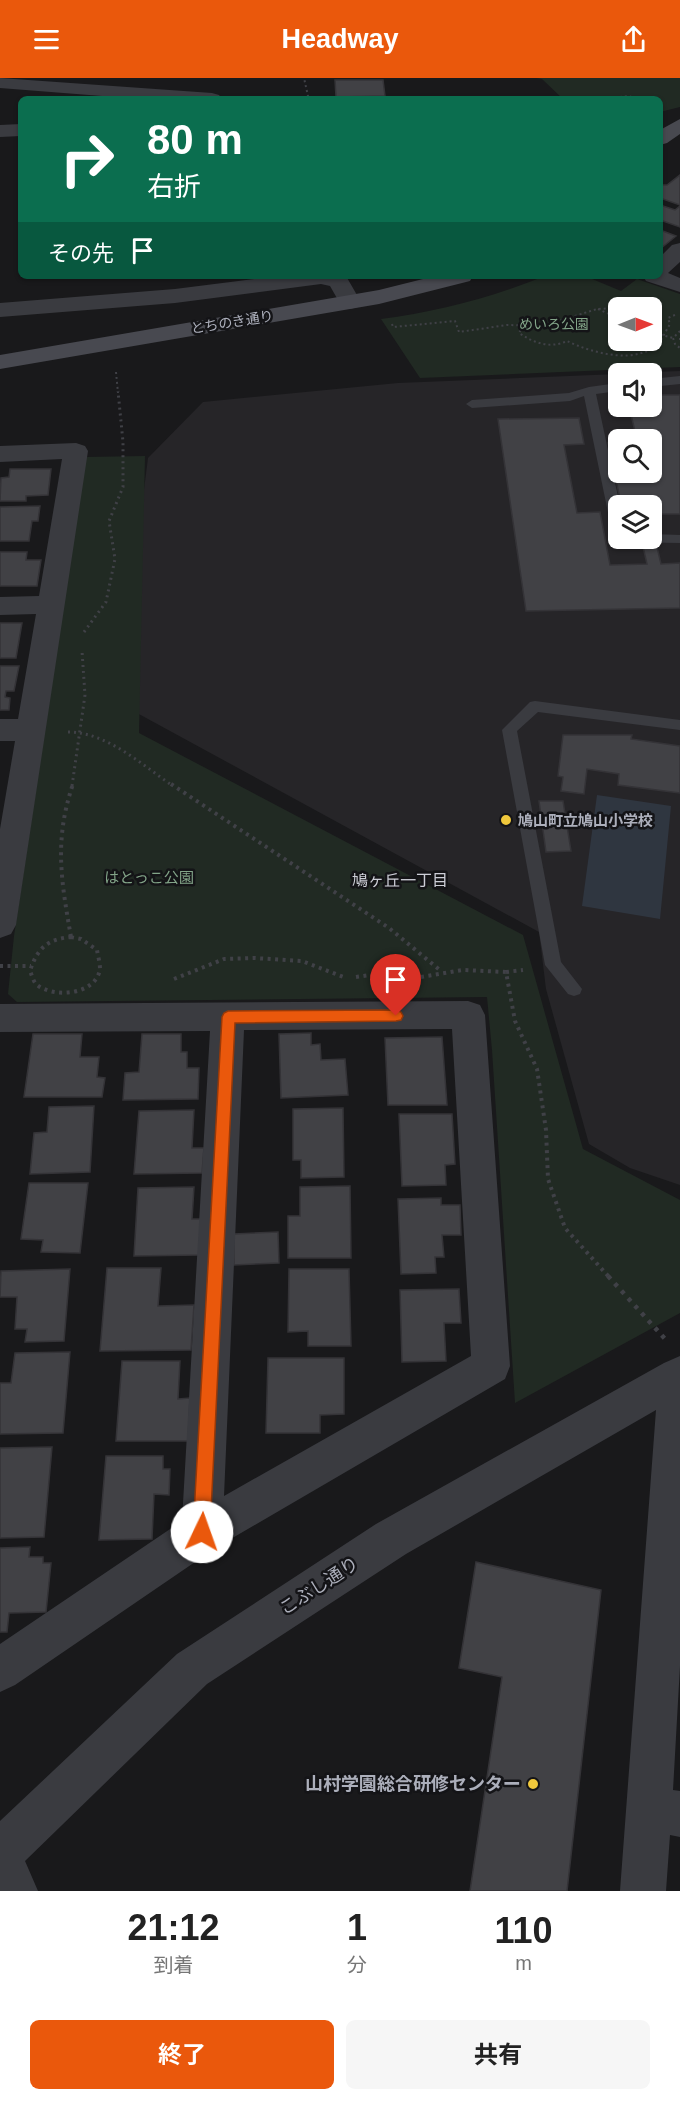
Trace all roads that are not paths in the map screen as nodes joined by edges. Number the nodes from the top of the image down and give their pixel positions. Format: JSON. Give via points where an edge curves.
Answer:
{"nodes":[{"id":1,"x":0,"y":82,"type":"edge"},
{"id":2,"x":175,"y":96,"type":"edge"},
{"id":3,"x":680,"y":125,"type":"edge"},
{"id":4,"x":18,"y":130,"type":"edge"},
{"id":5,"x":0,"y":131,"type":"edge"},
{"id":6,"x":663,"y":137,"type":"edge"},
{"id":7,"x":680,"y":250,"type":"edge"},
{"id":8,"x":663,"y":266,"type":"edge"},
{"id":9,"x":306,"y":279,"type":"edge"},
{"id":10,"x":330,"y":279,"type":"edge"},
{"id":11,"x":451,"y":279,"type":"edge"},
{"id":12,"x":663,"y":279,"type":"edge"},
{"id":13,"x":680,"y":285,"type":"edge"},
{"id":14,"x":350,"y":302,"type":"junction"},
{"id":15,"x":0,"y":310,"type":"edge"},
{"id":16,"x":0,"y":362,"type":"edge"},
{"id":17,"x":680,"y":380,"type":"edge"},
{"id":18,"x":662,"y":382,"type":"edge"},
{"id":19,"x":608,"y":388,"type":"edge"},
{"id":20,"x":589,"y":391,"type":"junction"},
{"id":21,"x":472,"y":404,"type":"dead end"},
{"id":22,"x":0,"y":454,"type":"edge"},
{"id":23,"x":611,"y":495,"type":"edge"},
{"id":24,"x":662,"y":539,"type":"edge"},
{"id":25,"x":680,"y":539,"type":"edge"},
{"id":26,"x":51,"y":605,"type":"junction"},
{"id":27,"x":0,"y":606,"type":"edge"},
{"id":28,"x":680,"y":725,"type":"edge"},
{"id":29,"x":0,"y":730,"type":"edge"},
{"id":30,"x":32,"y":730,"type":"junction"},
{"id":31,"x":4,"y":872,"type":"edge"},
{"id":32,"x":0,"y":925,"type":"edge"},
{"id":33,"x":574,"y":989,"type":"dead end"},
{"id":34,"x":228,"y":1017,"type":"junction"},
{"id":35,"x":0,"y":1018,"type":"edge"},
{"id":36,"x":676,"y":1364,"type":"edge"},
{"id":37,"x":202,"y":1532,"type":"junction"},
{"id":38,"x":0,"y":1670,"type":"edge"},
{"id":39,"x":664,"y":1810,"type":"edge"},
{"id":40,"x":0,"y":1853,"type":"edge"},
{"id":41,"x":0,"y":1858,"type":"edge"},
{"id":42,"x":15,"y":1891,"type":"edge"},
{"id":43,"x":643,"y":1891,"type":"edge"}],
"edges":[{"from":1,"to":2,"type":"street"},
{"from":3,"to":6,"type":"street"},
{"from":4,"to":5,"type":"street"},
{"from":7,"to":8,"type":"street"},
{"from":9,"to":15,"type":"street","via":[[175,296]]},
{"from":10,"to":14,"type":"street","via":[[338,281]]},
{"from":11,"to":14,"type":"street","name":"とちのき通り"},
{"from":12,"to":13,"type":"street"},
{"from":14,"to":16,"type":"street","name":"とちのき通り"},
{"from":17,"to":18,"type":"lane"},
{"from":19,"to":20,"type":"lane"},
{"from":20,"to":21,"type":"lane","via":[[570,397]]},
{"from":20,"to":23,"type":"lane"},
{"from":22,"to":26,"type":"street","via":[[76,451]]},
{"from":24,"to":25,"type":"lane"},
{"from":26,"to":27,"type":"street"},
{"from":26,"to":30,"type":"street"},
{"from":28,"to":33,"type":"lane","via":[[535,706],[509,730],[553,965]]},
{"from":29,"to":30,"type":"street"},
{"from":30,"to":31,"type":"street"},
{"from":31,"to":32,"type":"street"},
{"from":34,"to":35,"type":"street"},
{"from":34,"to":37,"type":"street"},
{"from":34,"to":37,"type":"street","via":[[468,1015],[491,1366]]},
{"from":36,"to":39,"type":"street"},
{"from":36,"to":40,"type":"street","name":"こぶし通り","via":[[391,1539],[192,1669]]},
{"from":37,"to":38,"type":"street"},
{"from":39,"to":43,"type":"street"},
{"from":41,"to":42,"type":"street"}]}
